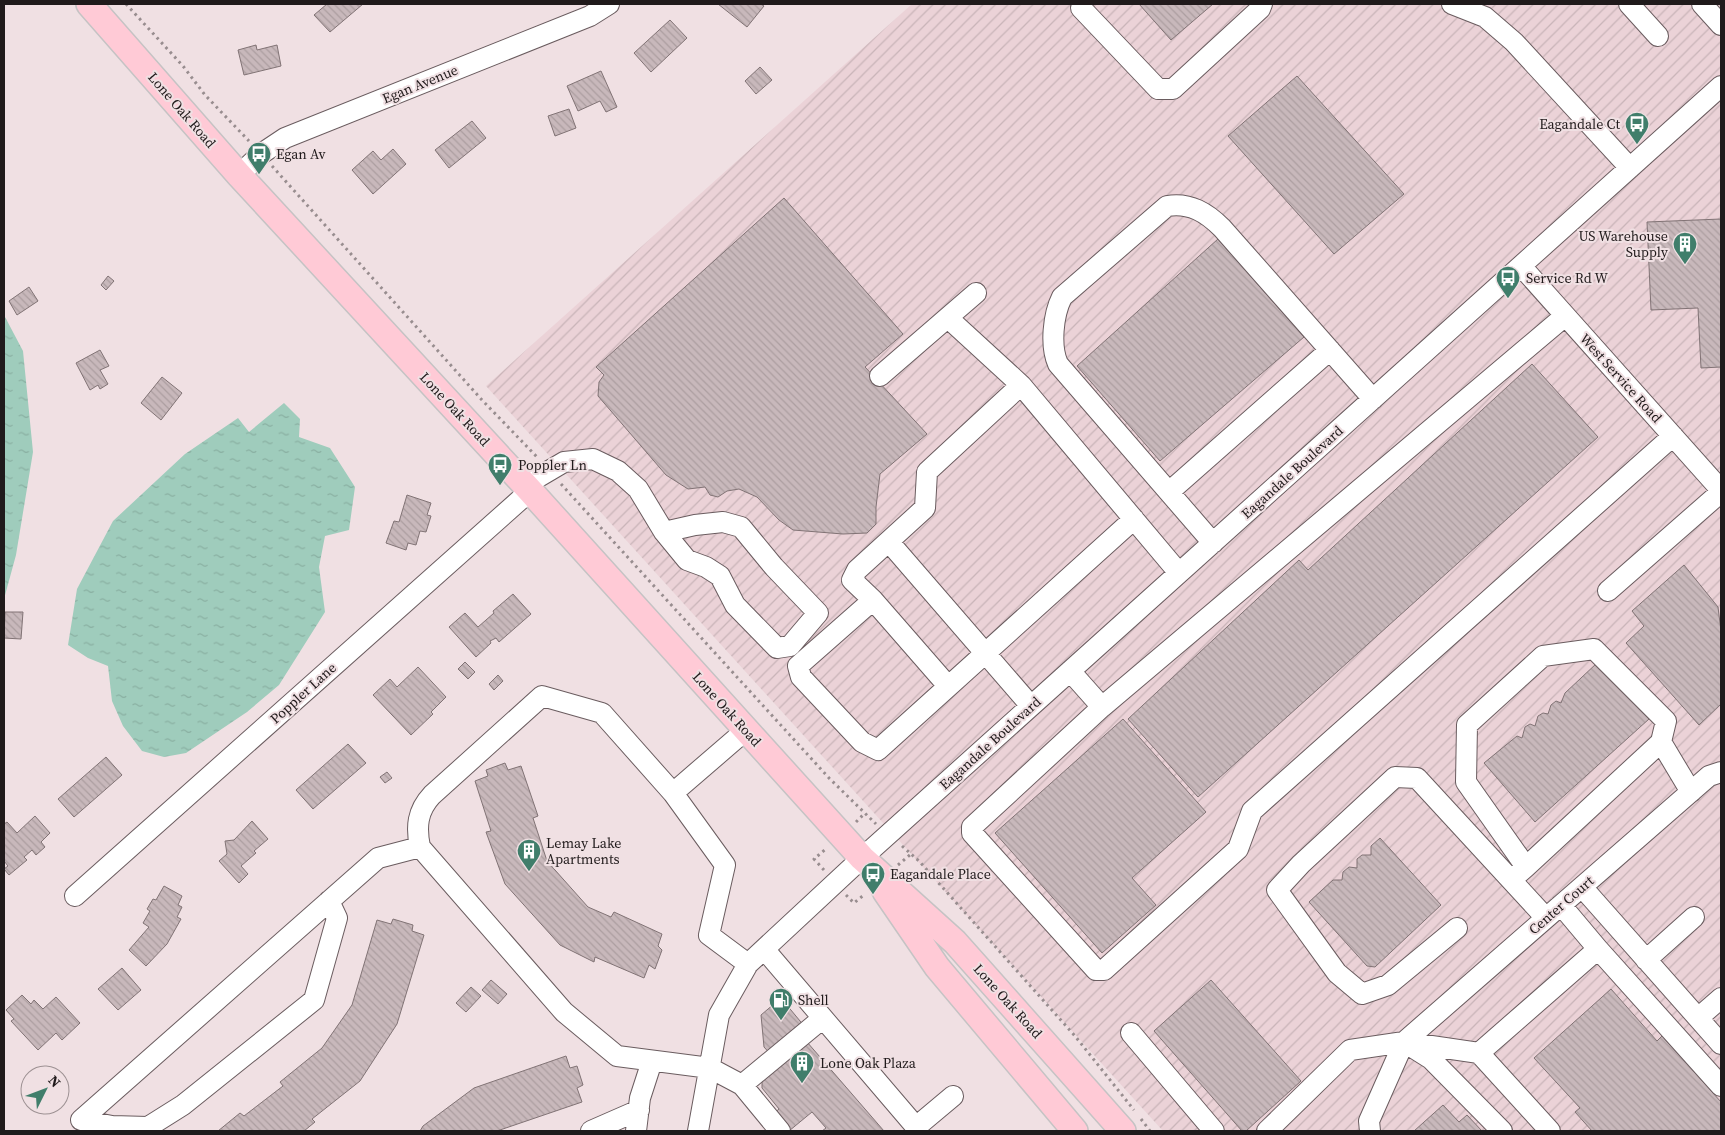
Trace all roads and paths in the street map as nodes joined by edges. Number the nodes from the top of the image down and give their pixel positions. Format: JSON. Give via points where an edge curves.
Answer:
{"nodes":[{"id":1,"x":89,"y":4,"type":"edge"},
{"id":2,"x":126,"y":4,"type":"edge"},
{"id":3,"x":609,"y":4,"type":"edge"},
{"id":4,"x":1262,"y":4,"type":"edge"},
{"id":5,"x":1452,"y":4,"type":"edge"},
{"id":6,"x":1629,"y":4,"type":"edge"},
{"id":7,"x":1702,"y":4,"type":"edge"},
{"id":8,"x":1081,"y":8,"type":"dead end"},
{"id":9,"x":1721,"y":25,"type":"edge"},
{"id":10,"x":1658,"y":36,"type":"dead end"},
{"id":11,"x":1721,"y":86,"type":"edge"},
{"id":12,"x":261,"y":154,"type":"junction"},
{"id":13,"x":1630,"y":168,"type":"junction"},
{"id":14,"x":239,"y":175,"type":"junction"},
{"id":15,"x":1521,"y":266,"type":"junction"},
{"id":16,"x":976,"y":293,"type":"dead end"},
{"id":17,"x":1565,"y":316,"type":"junction"},
{"id":18,"x":948,"y":318,"type":"junction"},
{"id":19,"x":1330,"y":350,"type":"junction"},
{"id":20,"x":880,"y":376,"type":"dead end"},
{"id":21,"x":1022,"y":385,"type":"junction"},
{"id":22,"x":1373,"y":399,"type":"junction"},
{"id":23,"x":1673,"y":436,"type":"junction"},
{"id":24,"x":549,"y":471,"type":"junction"},
{"id":25,"x":527,"y":488,"type":"junction"},
{"id":26,"x":1721,"y":491,"type":"edge"},
{"id":27,"x":1169,"y":492,"type":"junction"},
{"id":28,"x":1134,"y":519,"type":"junction"},
{"id":29,"x":664,"y":532,"type":"junction"},
{"id":30,"x":889,"y":542,"type":"junction"},
{"id":31,"x":1213,"y":543,"type":"junction"},
{"id":32,"x":1179,"y":573,"type":"junction"},
{"id":33,"x":1608,"y":592,"type":"dead end"},
{"id":34,"x":872,"y":600,"type":"junction"},
{"id":35,"x":985,"y":653,"type":"junction"},
{"id":36,"x":1070,"y":672,"type":"junction"},
{"id":37,"x":948,"y":686,"type":"junction"},
{"id":38,"x":1031,"y":706,"type":"junction"},
{"id":39,"x":1102,"y":707,"type":"junction"},
{"id":40,"x":746,"y":730,"type":"junction"},
{"id":41,"x":1661,"y":742,"type":"junction"},
{"id":42,"x":1721,"y":772,"type":"edge"},
{"id":43,"x":1691,"y":792,"type":"junction"},
{"id":44,"x":673,"y":793,"type":"junction"},
{"id":45,"x":864,"y":814,"type":"dead end"},
{"id":46,"x":420,"y":847,"type":"junction"},
{"id":47,"x":911,"y":854,"type":"dead end"},
{"id":48,"x":862,"y":858,"type":"junction"},
{"id":49,"x":1519,"y":874,"type":"junction"},
{"id":50,"x":1582,"y":887,"type":"junction"},
{"id":51,"x":75,"y":896,"type":"dead end"},
{"id":52,"x":329,"y":901,"type":"junction"},
{"id":53,"x":1561,"y":905,"type":"junction"},
{"id":54,"x":1694,"y":917,"type":"dead end"},
{"id":55,"x":1546,"y":918,"type":"junction"},
{"id":56,"x":1457,"y":928,"type":"dead end"},
{"id":57,"x":764,"y":949,"type":"junction"},
{"id":58,"x":1598,"y":949,"type":"junction"},
{"id":59,"x":1646,"y":960,"type":"junction"},
{"id":60,"x":748,"y":964,"type":"junction"},
{"id":61,"x":1721,"y":998,"type":"edge"},
{"id":62,"x":822,"y":1018,"type":"junction"},
{"id":63,"x":1698,"y":1018,"type":"junction"},
{"id":64,"x":1131,"y":1033,"type":"dead end"},
{"id":65,"x":1404,"y":1042,"type":"junction"},
{"id":66,"x":1721,"y":1044,"type":"edge"},
{"id":67,"x":1479,"y":1053,"type":"junction"},
{"id":68,"x":652,"y":1061,"type":"junction"},
{"id":69,"x":710,"y":1068,"type":"junction"},
{"id":70,"x":742,"y":1085,"type":"junction"},
{"id":71,"x":1721,"y":1086,"type":"edge"},
{"id":72,"x":953,"y":1096,"type":"dead end"},
{"id":73,"x":639,"y":1110,"type":"junction"},
{"id":74,"x":591,"y":1131,"type":"edge"},
{"id":75,"x":636,"y":1131,"type":"edge"},
{"id":76,"x":698,"y":1131,"type":"edge"},
{"id":77,"x":780,"y":1131,"type":"edge"},
{"id":78,"x":1075,"y":1131,"type":"edge"},
{"id":79,"x":1123,"y":1131,"type":"edge"},
{"id":80,"x":1150,"y":1131,"type":"edge"},
{"id":81,"x":1214,"y":1131,"type":"edge"},
{"id":82,"x":1267,"y":1131,"type":"edge"},
{"id":83,"x":1370,"y":1131,"type":"edge"},
{"id":84,"x":1502,"y":1131,"type":"edge"},
{"id":85,"x":1550,"y":1131,"type":"edge"}],
"edges":[{"from":1,"to":14,"type":"main road","name":"Lone Oak Road"},
{"from":2,"to":12,"type":"path"},
{"from":3,"to":12,"type":"street","name":"Egan Avenue","via":[[590,16],[285,138]]},
{"from":4,"to":8,"type":"street","via":[[1260,10],[1173,89],[1158,89]]},
{"from":5,"to":13,"type":"street","via":[[1484,17],[1514,42]]},
{"from":6,"to":10,"type":"street"},
{"from":7,"to":9,"type":"street"},
{"from":11,"to":13,"type":"street","name":"Eagandale Boulevard"},
{"from":12,"to":14,"type":"street","name":"Egan Avenue"},
{"from":12,"to":24,"type":"path"},
{"from":13,"to":15,"type":"street","name":"Eagandale Boulevard"},
{"from":14,"to":25,"type":"main road","name":"Lone Oak Road"},
{"from":15,"to":17,"type":"street","name":"West Service Road"},
{"from":15,"to":22,"type":"street","name":"Eagandale Boulevard"},
{"from":16,"to":18,"type":"street"},
{"from":17,"to":23,"type":"street","name":"West Service Road"},
{"from":17,"to":39,"type":"street"},
{"from":18,"to":20,"type":"street"},
{"from":18,"to":21,"type":"street"},
{"from":19,"to":22,"type":"street"},
{"from":19,"to":27,"type":"street"},
{"from":19,"to":27,"type":"street","via":[[1210,216],[1178,204],[1167,206],[1062,297],[1057,308],[1054,343],[1058,364]]},
{"from":21,"to":28,"type":"street"},
{"from":21,"to":30,"type":"street","via":[[927,472],[925,508]]},
{"from":22,"to":31,"type":"street","name":"Eagandale Boulevard"},
{"from":23,"to":26,"type":"street","name":"West Service Road"},
{"from":23,"to":39,"type":"street","via":[[1252,811],[1238,849],[1100,971],[1089,963],[971,830]]},
{"from":24,"to":25,"type":"street","name":"Poppler Lane"},
{"from":24,"to":29,"type":"street","name":"Poppler Lane","via":[[564,462],[593,459],[618,472],[638,489]]},
{"from":24,"to":45,"type":"path"},
{"from":25,"to":40,"type":"main road","name":"Lone Oak Road"},
{"from":25,"to":51,"type":"street","name":"Poppler Lane"},
{"from":26,"to":33,"type":"street"},
{"from":27,"to":31,"type":"street"},
{"from":28,"to":32,"type":"street"},
{"from":28,"to":35,"type":"street"},
{"from":29,"to":29,"type":"street","name":"Poppler Lane","via":[[722,522],[741,527],[818,613],[790,646],[777,648],[735,605],[720,576],[687,560]]},
{"from":30,"to":34,"type":"street","via":[[857,570],[852,580]]},
{"from":30,"to":35,"type":"street"},
{"from":31,"to":32,"type":"street","name":"Eagandale Boulevard"},
{"from":32,"to":36,"type":"street","name":"Eagandale Boulevard"},
{"from":34,"to":37,"type":"street"},
{"from":34,"to":37,"type":"street","via":[[798,666],[801,676],[862,742],[878,750]]},
{"from":35,"to":37,"type":"street"},
{"from":35,"to":38,"type":"street"},
{"from":36,"to":38,"type":"street","name":"Eagandale Boulevard"},
{"from":36,"to":39,"type":"street"},
{"from":38,"to":48,"type":"street","name":"Eagandale Boulevard"},
{"from":40,"to":44,"type":"street"},
{"from":40,"to":48,"type":"main road","name":"Lone Oak Road"},
{"from":41,"to":43,"type":"street"},
{"from":41,"to":49,"type":"street"},
{"from":41,"to":49,"type":"street","via":[[1666,721],[1594,649],[1542,656],[1467,725],[1466,782]]},
{"from":42,"to":43,"type":"street","name":"Center Court","via":[[1709,776]]},
{"from":43,"to":50,"type":"street","name":"Center Court"},
{"from":44,"to":46,"type":"street","via":[[602,713],[542,696],[423,806],[418,819]]},
{"from":44,"to":60,"type":"street","via":[[724,865],[709,935]]},
{"from":46,"to":52,"type":"street","via":[[378,858]]},
{"from":46,"to":68,"type":"street","via":[[564,1012],[617,1056]]},
{"from":47,"to":80,"type":"path","via":[[1075,1036]]},
{"from":48,"to":57,"type":"street"},
{"from":48,"to":78,"type":"main road","name":"Lone Oak Road","via":[[937,967]]},
{"from":48,"to":79,"type":"main road","name":"Lone Oak Road","via":[[955,942]]},
{"from":49,"to":55,"type":"street"},
{"from":49,"to":56,"type":"street","via":[[1417,778],[1395,777],[1277,890],[1337,973],[1362,994],[1388,985]]},
{"from":50,"to":53,"type":"street","name":"Center Court"},
{"from":50,"to":59,"type":"street"},
{"from":52,"to":52,"type":"street","via":[[110,1094],[81,1120],[112,1126],[148,1127],[183,1105],[314,1000],[337,918]]},
{"from":53,"to":55,"type":"street","name":"Center Court"},
{"from":53,"to":58,"type":"street"},
{"from":54,"to":59,"type":"street"},
{"from":55,"to":65,"type":"street","name":"Center Court"},
{"from":57,"to":60,"type":"street"},
{"from":57,"to":62,"type":"street"},
{"from":58,"to":67,"type":"street"},
{"from":58,"to":71,"type":"street"},
{"from":59,"to":63,"type":"street"},
{"from":60,"to":69,"type":"street","via":[[719,1015]]},
{"from":61,"to":63,"type":"street"},
{"from":62,"to":70,"type":"street"},
{"from":62,"to":72,"type":"street","via":[[916,1128]]},
{"from":63,"to":66,"type":"street"},
{"from":64,"to":81,"type":"street"},
{"from":65,"to":67,"type":"street"},
{"from":65,"to":82,"type":"street","via":[[1350,1050]]},
{"from":65,"to":83,"type":"street","via":[[1369,1121]]},
{"from":65,"to":84,"type":"street","via":[[1431,1058]]},
{"from":67,"to":85,"type":"street"},
{"from":68,"to":69,"type":"street"},
{"from":68,"to":73,"type":"street"},
{"from":69,"to":70,"type":"street"},
{"from":69,"to":76,"type":"street"},
{"from":70,"to":77,"type":"street"},
{"from":73,"to":74,"type":"street"},
{"from":73,"to":75,"type":"street"}]}
